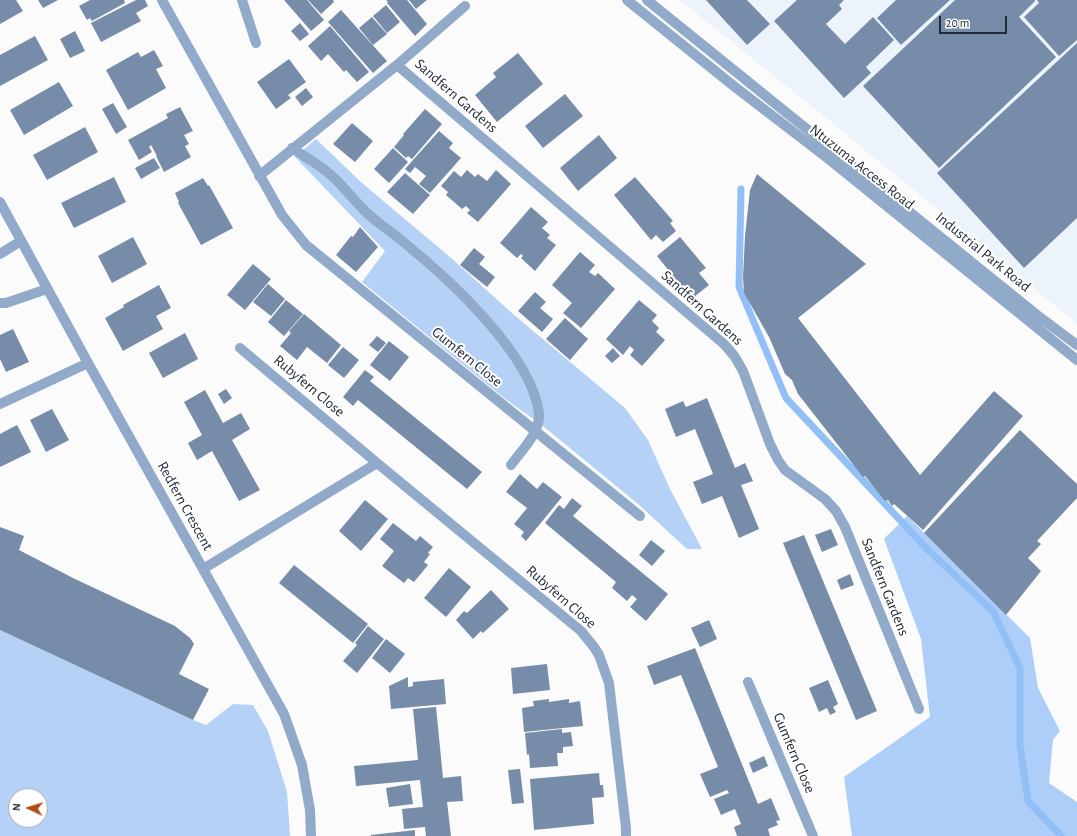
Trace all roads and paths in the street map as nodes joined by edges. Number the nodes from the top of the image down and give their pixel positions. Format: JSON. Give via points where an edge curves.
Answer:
{"nodes":[{"id":1,"x":162,"y":0,"type":"edge"},
{"id":2,"x":242,"y":0,"type":"edge"},
{"id":3,"x":627,"y":0,"type":"edge"},
{"id":4,"x":647,"y":0,"type":"edge"},
{"id":5,"x":465,"y":6,"type":"dead end"},
{"id":6,"x":256,"y":43,"type":"dead end"},
{"id":7,"x":397,"y":65,"type":"junction"},
{"id":8,"x":292,"y":148,"type":"junction"},
{"id":9,"x":259,"y":176,"type":"junction"},
{"id":10,"x":0,"y":202,"type":"edge"},
{"id":11,"x":21,"y":241,"type":"junction"},
{"id":12,"x":0,"y":254,"type":"edge"},
{"id":13,"x":48,"y":289,"type":"junction"},
{"id":14,"x":0,"y":303,"type":"edge"},
{"id":15,"x":1077,"y":346,"type":"edge"},
{"id":16,"x":240,"y":348,"type":"dead end"},
{"id":17,"x":1077,"y":360,"type":"edge"},
{"id":18,"x":88,"y":363,"type":"junction"},
{"id":19,"x":0,"y":404,"type":"edge"},
{"id":20,"x":535,"y":432,"type":"junction"},
{"id":21,"x":377,"y":463,"type":"junction"},
{"id":22,"x":511,"y":465,"type":"dead end"},
{"id":23,"x":640,"y":516,"type":"dead end"},
{"id":24,"x":203,"y":569,"type":"junction"},
{"id":25,"x":748,"y":682,"type":"dead end"},
{"id":26,"x":919,"y":709,"type":"dead end"},
{"id":27,"x":311,"y":836,"type":"edge"},
{"id":28,"x":626,"y":836,"type":"edge"},
{"id":29,"x":813,"y":836,"type":"edge"}],
"edges":[{"from":1,"to":9,"type":"street"},
{"from":2,"to":6,"type":"street"},
{"from":3,"to":17,"type":"street","name":"Ntuzuma Access Road"},
{"from":4,"to":15,"type":"street","name":"Industrial Park Road"},
{"from":5,"to":7,"type":"street","name":"Sandfern Gardens"},
{"from":7,"to":8,"type":"street","name":"Sandfern Gardens"},
{"from":7,"to":26,"type":"street","name":"Sandfern Gardens","via":[[719,340],[735,357],[778,460],[785,470],[825,499],[845,527]]},
{"from":8,"to":9,"type":"street","name":"Sandfern Gardens"},
{"from":8,"to":20,"type":"street","via":[[326,170],[368,214],[449,280],[498,333],[518,361],[533,391],[539,414]]},
{"from":9,"to":20,"type":"street","name":"Gumfern Close","via":[[282,215],[306,245]]},
{"from":10,"to":11,"type":"street","name":"Redfern Crescent"},
{"from":11,"to":12,"type":"street"},
{"from":11,"to":13,"type":"street","name":"Redfern Crescent"},
{"from":13,"to":14,"type":"street"},
{"from":13,"to":18,"type":"street","name":"Redfern Crescent"},
{"from":16,"to":21,"type":"street","name":"Rubyfern Close"},
{"from":18,"to":19,"type":"street"},
{"from":18,"to":24,"type":"street","name":"Redfern Crescent"},
{"from":20,"to":22,"type":"street"},
{"from":20,"to":23,"type":"street","name":"Gumfern Close"},
{"from":21,"to":24,"type":"street"},
{"from":21,"to":28,"type":"street","name":"Rubyfern Close","via":[[581,631],[594,647],[609,683]]},
{"from":24,"to":27,"type":"street","name":"Redfern Crescent","via":[[284,714],[302,765],[310,810]]},
{"from":25,"to":29,"type":"street","name":"Gumfern Close"}]}
